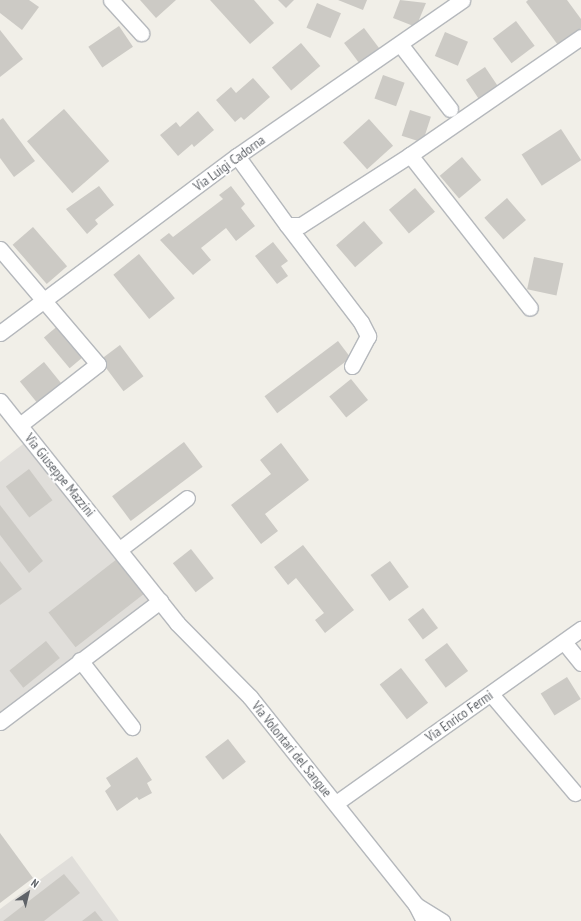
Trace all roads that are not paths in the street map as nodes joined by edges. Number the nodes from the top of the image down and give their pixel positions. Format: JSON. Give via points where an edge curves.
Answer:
{"nodes":[{"id":1,"x":111,"y":0,"type":"edge"},
{"id":2,"x":455,"y":2,"type":"edge"},
{"id":3,"x":141,"y":33,"type":"dead end"},
{"id":4,"x":581,"y":37,"type":"edge"},
{"id":5,"x":400,"y":44,"type":"junction"},
{"id":6,"x":450,"y":110,"type":"dead end"},
{"id":7,"x":410,"y":155,"type":"junction"},
{"id":8,"x":237,"y":156,"type":"junction"},
{"id":9,"x":287,"y":225,"type":"junction"},
{"id":10,"x":0,"y":249,"type":"edge"},
{"id":11,"x":43,"y":300,"type":"junction"},
{"id":12,"x":530,"y":308,"type":"dead end"},
{"id":13,"x":0,"y":333,"type":"edge"},
{"id":14,"x":352,"y":366,"type":"dead end"},
{"id":15,"x":0,"y":401,"type":"edge"},
{"id":16,"x":20,"y":425,"type":"junction"},
{"id":17,"x":187,"y":498,"type":"dead end"},
{"id":18,"x":120,"y":549,"type":"junction"},
{"id":19,"x":160,"y":601,"type":"junction"},
{"id":20,"x":581,"y":629,"type":"edge"},
{"id":21,"x":564,"y":642,"type":"junction"},
{"id":22,"x":80,"y":660,"type":"junction"},
{"id":23,"x":581,"y":663,"type":"edge"},
{"id":24,"x":491,"y":694,"type":"junction"},
{"id":25,"x":0,"y":722,"type":"edge"},
{"id":26,"x":132,"y":727,"type":"dead end"},
{"id":27,"x":575,"y":792,"type":"dead end"},
{"id":28,"x":336,"y":803,"type":"junction"},
{"id":29,"x":416,"y":905,"type":"junction"},
{"id":30,"x":424,"y":921,"type":"edge"},
{"id":31,"x":442,"y":921,"type":"edge"}],
"edges":[{"from":1,"to":3,"type":"street"},
{"from":2,"to":5,"type":"street","name":"Via Luigi Cadorna"},
{"from":4,"to":7,"type":"street"},
{"from":5,"to":6,"type":"street"},
{"from":5,"to":8,"type":"street","name":"Via Luigi Cadorna"},
{"from":7,"to":9,"type":"street","via":[[301,225]]},
{"from":7,"to":12,"type":"street"},
{"from":8,"to":9,"type":"street"},
{"from":8,"to":11,"type":"street","name":"Via Luigi Cadorna"},
{"from":9,"to":14,"type":"street","via":[[361,322],[368,336]]},
{"from":10,"to":11,"type":"street"},
{"from":11,"to":13,"type":"street","name":"Via Luigi Cadorna"},
{"from":11,"to":16,"type":"street","via":[[98,364]]},
{"from":15,"to":16,"type":"street","name":"Via Giuseppe Mazzini"},
{"from":16,"to":18,"type":"street","name":"Via Giuseppe Mazzini"},
{"from":17,"to":18,"type":"street"},
{"from":18,"to":19,"type":"street","name":"Via Giuseppe Mazzini"},
{"from":19,"to":22,"type":"street"},
{"from":19,"to":28,"type":"street","name":"Via Volontari del Sangue","via":[[188,636],[250,697]]},
{"from":20,"to":21,"type":"street","name":"Via Enrico Fermi"},
{"from":21,"to":23,"type":"street"},
{"from":21,"to":24,"type":"street","name":"Via Enrico Fermi"},
{"from":22,"to":25,"type":"street"},
{"from":22,"to":26,"type":"street"},
{"from":24,"to":27,"type":"street"},
{"from":24,"to":28,"type":"street","name":"Via Enrico Fermi"},
{"from":28,"to":29,"type":"street","name":"Via Volontari del Sangue"},
{"from":29,"to":30,"type":"street","name":"Via Volontari del Sangue"},
{"from":29,"to":31,"type":"street","name":"Via Volontari del Sangue"}]}
